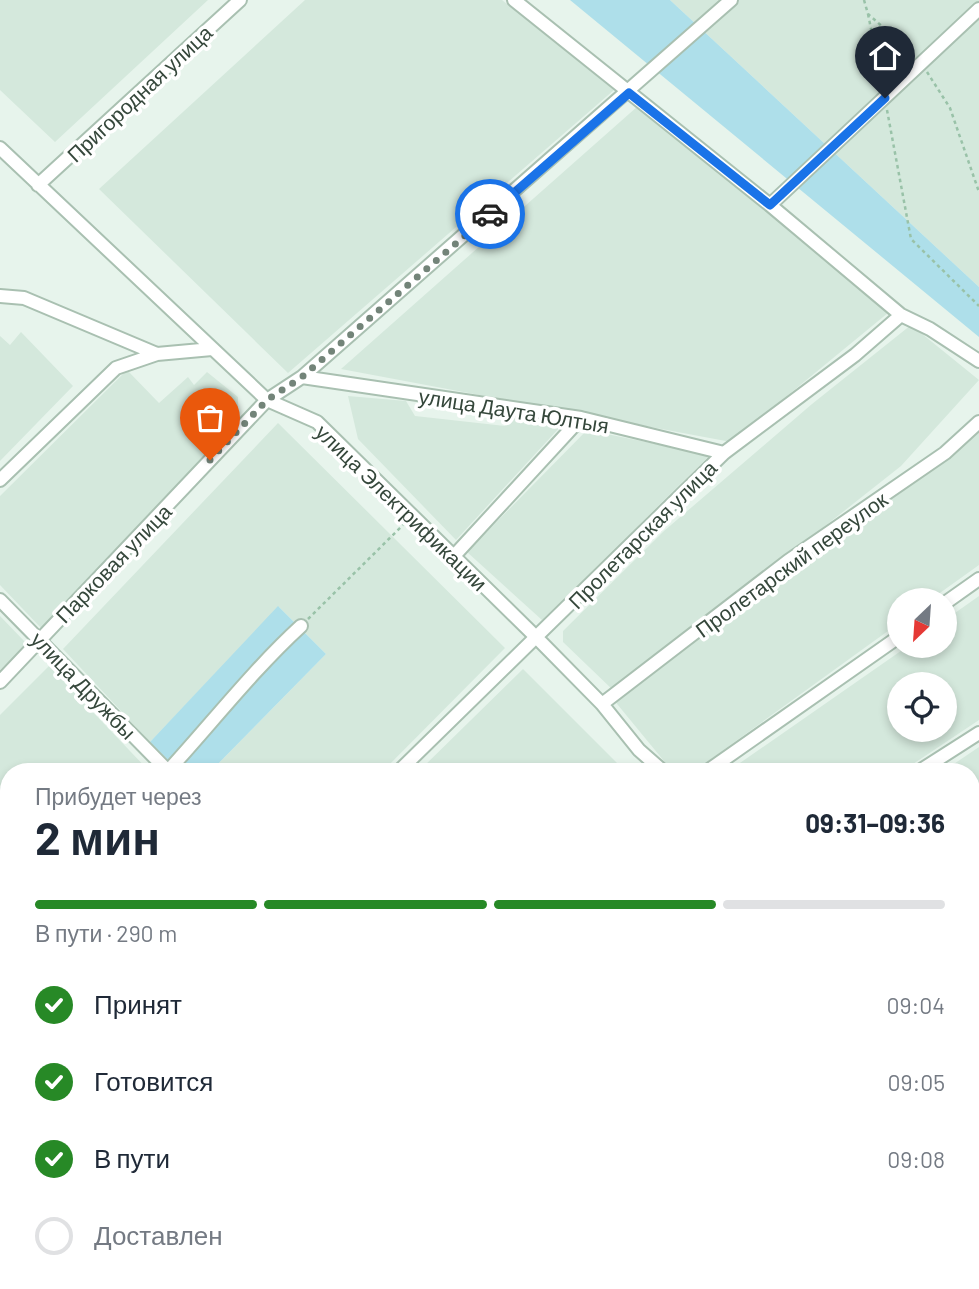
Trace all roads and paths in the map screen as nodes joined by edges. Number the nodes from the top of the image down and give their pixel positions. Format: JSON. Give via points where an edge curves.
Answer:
{"nodes":[{"id":1,"x":240,"y":0,"type":"edge"},
{"id":2,"x":514,"y":0,"type":"edge"},
{"id":3,"x":731,"y":0,"type":"edge"},
{"id":4,"x":864,"y":0,"type":"edge"},
{"id":5,"x":979,"y":9,"type":"edge"},
{"id":6,"x":868,"y":14,"type":"junction"},
{"id":7,"x":921,"y":64,"type":"junction"},
{"id":8,"x":629,"y":93,"type":"junction"},
{"id":9,"x":885,"y":98,"type":"junction"},
{"id":10,"x":0,"y":148,"type":"edge"},
{"id":11,"x":38,"y":185,"type":"junction"},
{"id":12,"x":979,"y":191,"type":"edge"},
{"id":13,"x":770,"y":205,"type":"junction"},
{"id":14,"x":0,"y":296,"type":"edge"},
{"id":15,"x":979,"y":306,"type":"edge"},
{"id":16,"x":901,"y":315,"type":"junction"},
{"id":17,"x":212,"y":349,"type":"junction"},
{"id":18,"x":157,"y":354,"type":"junction"},
{"id":19,"x":979,"y":362,"type":"edge"},
{"id":20,"x":302,"y":377,"type":"junction"},
{"id":21,"x":267,"y":400,"type":"junction"},
{"id":22,"x":581,"y":418,"type":"junction"},
{"id":23,"x":979,"y":422,"type":"edge"},
{"id":24,"x":724,"y":453,"type":"junction"},
{"id":25,"x":0,"y":480,"type":"edge"},
{"id":26,"x":411,"y":517,"type":"junction"},
{"id":27,"x":453,"y":557,"type":"junction"},
{"id":28,"x":979,"y":579,"type":"edge"},
{"id":29,"x":957,"y":595,"type":"edge"},
{"id":30,"x":0,"y":600,"type":"edge"},
{"id":31,"x":301,"y":626,"type":"joint"},
{"id":32,"x":537,"y":638,"type":"junction"},
{"id":33,"x":39,"y":640,"type":"junction"},
{"id":34,"x":887,"y":645,"type":"edge"},
{"id":35,"x":0,"y":682,"type":"edge"},
{"id":36,"x":602,"y":704,"type":"junction"},
{"id":37,"x":979,"y":733,"type":"edge"},
{"id":38,"x":160,"y":763,"type":"edge"},
{"id":39,"x":174,"y":763,"type":"edge"},
{"id":40,"x":407,"y":763,"type":"edge"},
{"id":41,"x":654,"y":763,"type":"edge"},
{"id":42,"x":719,"y":763,"type":"edge"},
{"id":43,"x":932,"y":763,"type":"edge"}],
"edges":[{"from":1,"to":11,"type":"street","name":"Пригородная улица"},
{"from":2,"to":8,"type":"street"},
{"from":3,"to":8,"type":"street","name":"Парковая улица"},
{"from":4,"to":6,"type":"path"},
{"from":5,"to":7,"type":"street"},
{"from":6,"to":7,"type":"path"},
{"from":6,"to":9,"type":"path"},
{"from":7,"to":9,"type":"street"},
{"from":7,"to":12,"type":"path","via":[[950,108]]},
{"from":8,"to":13,"type":"street"},
{"from":8,"to":20,"type":"street","name":"Парковая улица"},
{"from":9,"to":13,"type":"street"},
{"from":9,"to":15,"type":"path","via":[[911,239]]},
{"from":10,"to":11,"type":"street","name":"улица Электрификации"},
{"from":11,"to":17,"type":"street","name":"улица Электрификации"},
{"from":13,"to":16,"type":"street"},
{"from":14,"to":18,"type":"street","via":[[24,298]]},
{"from":16,"to":19,"type":"street"},
{"from":16,"to":24,"type":"street","name":"Пролетарская улица"},
{"from":17,"to":18,"type":"street"},
{"from":17,"to":21,"type":"street","name":"улица Электрификации"},
{"from":18,"to":25,"type":"street","via":[[116,368]]},
{"from":20,"to":21,"type":"street","name":"Парковая улица"},
{"from":20,"to":22,"type":"street","name":"улица Даута Юлтыя"},
{"from":21,"to":26,"type":"street","name":"улица Электрификации","via":[[317,422]]},
{"from":21,"to":33,"type":"street","name":"Парковая улица"},
{"from":22,"to":24,"type":"street","name":"улица Даута Юлтыя"},
{"from":22,"to":27,"type":"street"},
{"from":23,"to":36,"type":"street","name":"Пролетарский переулок","via":[[945,453],[788,561]]},
{"from":24,"to":32,"type":"street","name":"Пролетарская улица"},
{"from":26,"to":27,"type":"street","name":"улица Электрификации"},
{"from":26,"to":31,"type":"path"},
{"from":27,"to":32,"type":"street","name":"улица Электрификации"},
{"from":28,"to":29,"type":"street"},
{"from":30,"to":33,"type":"street","name":"улица Дружбы"},
{"from":31,"to":39,"type":"street","name":"улица Дружбы","via":[[249,677]]},
{"from":32,"to":36,"type":"street","name":"улица Электрификации"},
{"from":32,"to":40,"type":"street","name":"Пролетарская улица"},
{"from":33,"to":35,"type":"street","name":"Парковая улица"},
{"from":33,"to":38,"type":"street","name":"улица Дружбы"},
{"from":34,"to":42,"type":"street"},
{"from":36,"to":41,"type":"street","name":"улица Электрификации"},
{"from":37,"to":43,"type":"street"}]}
